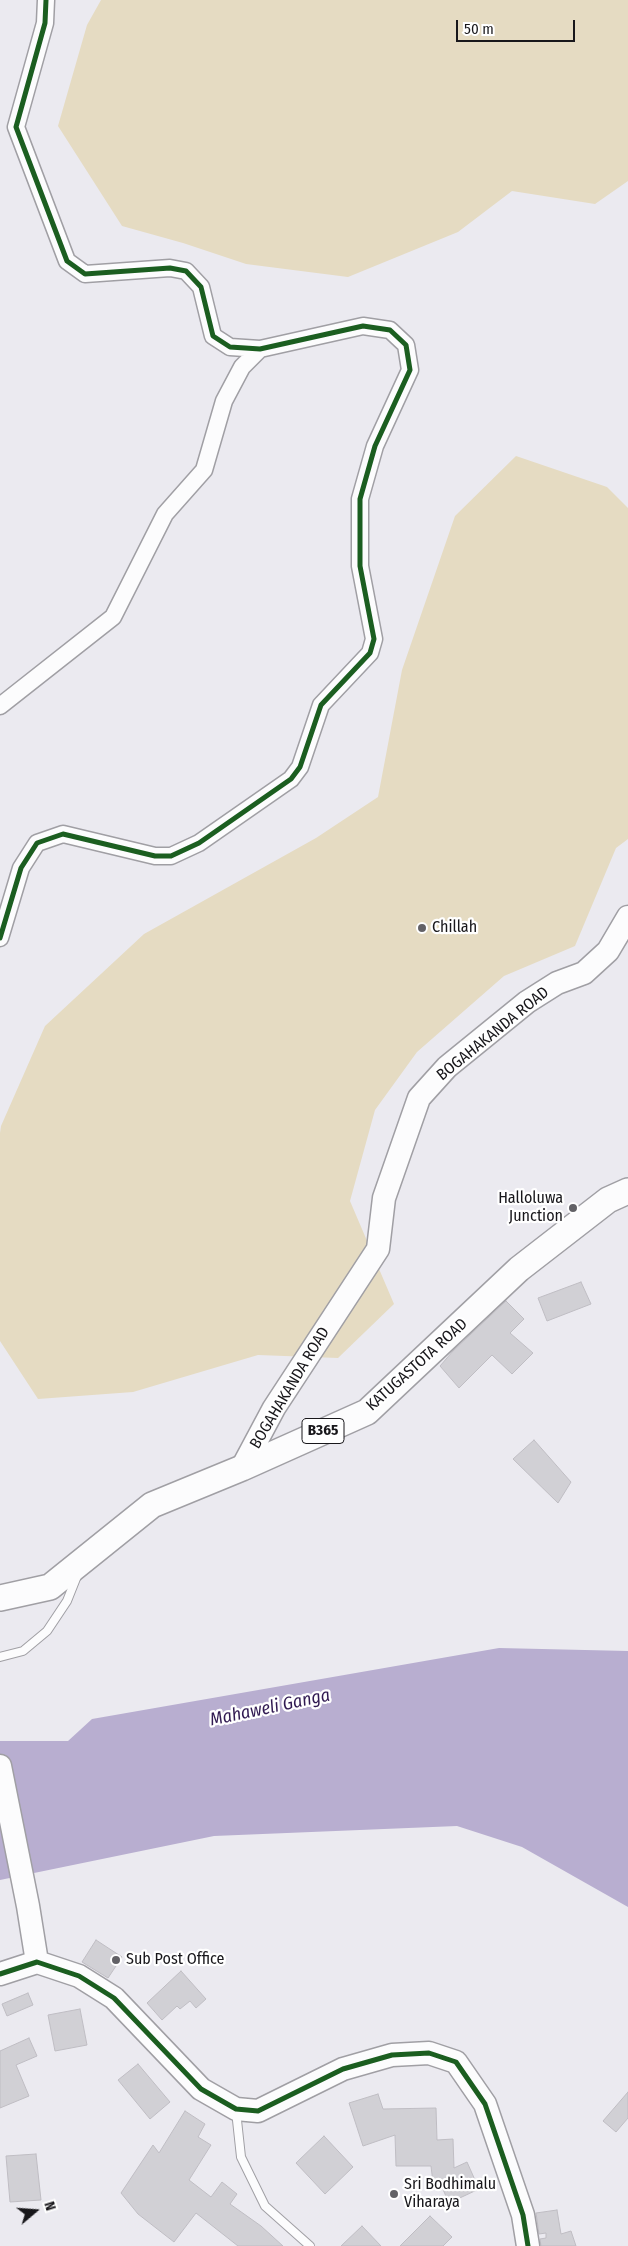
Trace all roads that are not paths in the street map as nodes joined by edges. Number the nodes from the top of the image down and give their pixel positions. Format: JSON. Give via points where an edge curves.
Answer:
{"nodes":[{"id":1,"x":46,"y":0,"type":"edge"},
{"id":2,"x":260,"y":349,"type":"junction"},
{"id":3,"x":0,"y":706,"type":"edge"},
{"id":4,"x":628,"y":917,"type":"edge"},
{"id":5,"x":0,"y":938,"type":"edge"},
{"id":6,"x":621,"y":1200,"type":"edge"},
{"id":7,"x":242,"y":1468,"type":"junction"},
{"id":8,"x":82,"y":1563,"type":"junction"},
{"id":9,"x":0,"y":1598,"type":"edge"},
{"id":10,"x":0,"y":1657,"type":"edge"},
{"id":11,"x":0,"y":1766,"type":"edge"},
{"id":12,"x":37,"y":1962,"type":"junction"},
{"id":13,"x":0,"y":1974,"type":"edge"},
{"id":14,"x":236,"y":2109,"type":"junction"},
{"id":15,"x":310,"y":2246,"type":"edge"},
{"id":16,"x":528,"y":2246,"type":"edge"}],
"edges":[{"from":1,"to":2,"type":"street","via":[[45,23],[16,127],[67,261],[85,274],[170,268],[186,271],[201,287],[213,336],[230,346]]},
{"from":2,"to":3,"type":"street","via":[[242,368],[224,401],[204,470],[165,514],[114,617]]},
{"from":2,"to":5,"type":"street","via":[[362,326],[390,330],[406,345],[410,370],[375,446],[360,499],[360,566],[374,640],[370,654],[321,705],[300,767],[291,779],[199,843],[172,856],[155,856],[63,834],[37,843],[21,868]]},
{"from":4,"to":7,"type":"street","name":"BOGAHAKANDA ROAD","via":[[608,951],[584,973],[558,982],[527,1002],[448,1067],[419,1098],[384,1198],[378,1249],[274,1408]]},
{"from":6,"to":7,"type":"main road","name":"KATUGASTOTA ROAD","number":"B365","via":[[520,1269],[366,1412]]},
{"from":7,"to":8,"type":"main road","name":"KATUGASTOTA ROAD","number":"B365","via":[[152,1504]]},
{"from":8,"to":9,"type":"main road","name":"KATUGASTOTA ROAD","number":"B365","via":[[50,1588]]},
{"from":8,"to":10,"type":"lane","via":[[67,1601],[47,1631],[23,1651]]},
{"from":11,"to":12,"type":"street"},
{"from":12,"to":13,"type":"street"},
{"from":12,"to":14,"type":"street","via":[[79,1976],[114,1998],[201,2089]]},
{"from":14,"to":15,"type":"lane","via":[[241,2157],[265,2206]]},
{"from":14,"to":16,"type":"street","via":[[258,2111],[343,2069],[392,2055],[429,2053],[456,2062],[485,2104],[523,2215]]}]}
